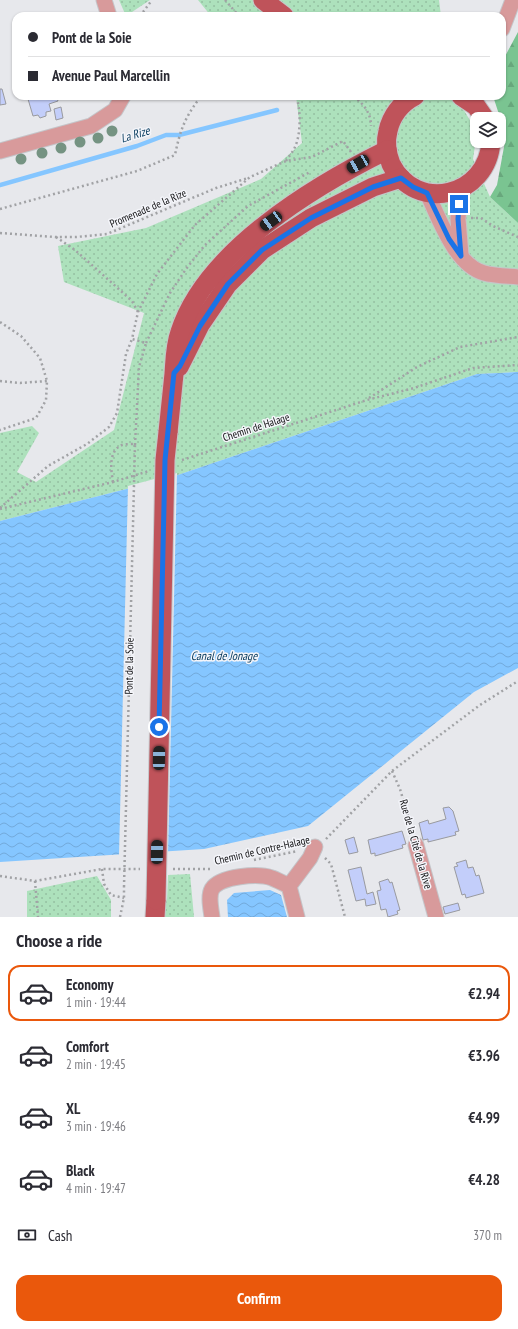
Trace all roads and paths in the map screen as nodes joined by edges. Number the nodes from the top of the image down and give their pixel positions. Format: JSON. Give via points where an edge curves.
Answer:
{"nodes":[{"id":1,"x":104,"y":0,"type":"edge"},
{"id":2,"x":152,"y":0,"type":"edge"},
{"id":3,"x":225,"y":0,"type":"edge"},
{"id":4,"x":263,"y":0,"type":"edge"},
{"id":5,"x":510,"y":0,"type":"edge"},
{"id":6,"x":513,"y":0,"type":"edge"},
{"id":7,"x":108,"y":12,"type":"edge"},
{"id":8,"x":143,"y":12,"type":"edge"},
{"id":9,"x":236,"y":12,"type":"edge"},
{"id":10,"x":279,"y":12,"type":"edge"},
{"id":11,"x":502,"y":12,"type":"edge"},
{"id":12,"x":506,"y":18,"type":"edge"},
{"id":13,"x":121,"y":100,"type":"edge"},
{"id":14,"x":198,"y":100,"type":"edge"},
{"id":15,"x":297,"y":100,"type":"edge"},
{"id":16,"x":358,"y":100,"type":"edge"},
{"id":17,"x":408,"y":100,"type":"edge"},
{"id":18,"x":372,"y":133,"type":"dead end"},
{"id":19,"x":490,"y":148,"type":"edge"},
{"id":20,"x":357,"y":149,"type":"dead end"},
{"id":21,"x":387,"y":150,"type":"junction"},
{"id":22,"x":0,"y":151,"type":"edge"},
{"id":23,"x":286,"y":161,"type":"junction"},
{"id":24,"x":250,"y":177,"type":"junction"},
{"id":25,"x":401,"y":178,"type":"junction"},
{"id":26,"x":460,"y":190,"type":"junction"},
{"id":27,"x":427,"y":193,"type":"junction"},
{"id":28,"x":0,"y":209,"type":"edge"},
{"id":29,"x":0,"y":233,"type":"edge"},
{"id":30,"x":55,"y":237,"type":"junction"},
{"id":31,"x":461,"y":256,"type":"junction"},
{"id":32,"x":518,"y":277,"type":"edge"},
{"id":33,"x":138,"y":312,"type":"junction"},
{"id":34,"x":0,"y":322,"type":"edge"},
{"id":35,"x":518,"y":337,"type":"edge"},
{"id":36,"x":132,"y":339,"type":"junction"},
{"id":37,"x":518,"y":366,"type":"edge"},
{"id":38,"x":174,"y":373,"type":"junction"},
{"id":39,"x":0,"y":381,"type":"edge"},
{"id":40,"x":47,"y":381,"type":"junction"},
{"id":41,"x":367,"y":400,"type":"junction"},
{"id":42,"x":0,"y":430,"type":"edge"},
{"id":43,"x":135,"y":444,"type":"junction"},
{"id":44,"x":177,"y":461,"type":"dead end"},
{"id":45,"x":154,"y":469,"type":"dead end"},
{"id":46,"x":113,"y":482,"type":"junction"},
{"id":47,"x":0,"y":509,"type":"edge"},
{"id":48,"x":518,"y":681,"type":"edge"},
{"id":49,"x":392,"y":772,"type":"junction"},
{"id":50,"x":416,"y":845,"type":"joint"},
{"id":51,"x":315,"y":847,"type":"junction"},
{"id":52,"x":249,"y":862,"type":"dead end"},
{"id":53,"x":219,"y":868,"type":"dead end"},
{"id":54,"x":102,"y":869,"type":"junction"},
{"id":55,"x":144,"y":869,"type":"dead end"},
{"id":56,"x":166,"y":869,"type":"dead end"},
{"id":57,"x":0,"y":876,"type":"edge"},
{"id":58,"x":35,"y":881,"type":"junction"},
{"id":59,"x":289,"y":886,"type":"junction"},
{"id":60,"x":124,"y":898,"type":"junction"},
{"id":61,"x":155,"y":908,"type":"edge"},
{"id":62,"x":38,"y":917,"type":"edge"},
{"id":63,"x":120,"y":917,"type":"edge"},
{"id":64,"x":212,"y":917,"type":"edge"},
{"id":65,"x":297,"y":917,"type":"edge"},
{"id":66,"x":345,"y":917,"type":"edge"},
{"id":67,"x":436,"y":917,"type":"edge"}],
"edges":[{"from":1,"to":7,"type":"street"},
{"from":2,"to":8,"type":"path"},
{"from":3,"to":9,"type":"path"},
{"from":4,"to":10,"type":"main road"},
{"from":5,"to":11,"type":"street"},
{"from":6,"to":12,"type":"street"},
{"from":13,"to":22,"type":"street","via":[[115,110],[91,126]]},
{"from":14,"to":28,"type":"path","via":[[181,128],[175,155],[137,171]]},
{"from":15,"to":23,"type":"path","via":[[300,129],[296,146]]},
{"from":16,"to":18,"type":"path","via":[[366,107],[371,119]]},
{"from":17,"to":21,"type":"main road","via":[[393,116],[387,135]]},
{"from":19,"to":26,"type":"main road","via":[[482,170]]},
{"from":20,"to":23,"type":"path","via":[[352,152],[343,141],[312,157]]},
{"from":21,"to":25,"type":"main road","via":[[394,170]]},
{"from":21,"to":38,"type":"main road","via":[[315,190],[260,228],[222,264],[193,303],[180,332]]},
{"from":23,"to":24,"type":"path"},
{"from":24,"to":30,"type":"path","name":"Promenade de la Rize","via":[[216,188],[107,234]]},
{"from":24,"to":33,"type":"path","via":[[195,225],[157,274]]},
{"from":25,"to":27,"type":"main road"},
{"from":25,"to":38,"type":"main road","via":[[373,187],[311,218],[262,250],[228,284],[200,326]]},
{"from":26,"to":27,"type":"main road","via":[[444,194]]},
{"from":26,"to":31,"type":"street","via":[[458,219]]},
{"from":27,"to":31,"type":"street","via":[[449,239]]},
{"from":29,"to":30,"type":"path","name":"Promenade de la Rize"},
{"from":30,"to":33,"type":"path","via":[[76,250],[132,301]]},
{"from":31,"to":32,"type":"street","via":[[470,266],[484,273]]},
{"from":33,"to":36,"type":"path"},
{"from":34,"to":40,"type":"path","via":[[22,336],[40,358]]},
{"from":35,"to":41,"type":"path","via":[[460,347],[417,367]]},
{"from":36,"to":43,"type":"path","name":"Pont de la Soie","via":[[146,343],[139,367]]},
{"from":36,"to":47,"type":"path","via":[[126,354],[117,413],[109,428],[48,466]]},
{"from":37,"to":41,"type":"path","name":"Chemin de Halage","via":[[473,368],[414,388]]},
{"from":38,"to":61,"type":"main road","bridge":true,"via":[[165,460]]},
{"from":39,"to":40,"type":"path"},
{"from":40,"to":42,"type":"path","via":[[46,400],[36,418]]},
{"from":41,"to":44,"type":"path","name":"Chemin de Halage"},
{"from":43,"to":46,"type":"path","via":[[122,445],[113,453],[110,469]]},
{"from":43,"to":60,"type":"path","name":"Pont de la Soie","bridge":true},
{"from":45,"to":46,"type":"path"},
{"from":46,"to":47,"type":"path"},
{"from":48,"to":49,"type":"path","name":"Chemin de Contre-Halage","via":[[480,705]]},
{"from":49,"to":50,"type":"path","name":"Rue de la Cité de la Rive","via":[[400,789]]},
{"from":49,"to":51,"type":"path","name":"Chemin de Contre-Halage"},
{"from":50,"to":67,"type":"street","name":"Rue de la Cité de la Rive"},
{"from":51,"to":52,"type":"path","name":"Chemin de Contre-Halage"},
{"from":51,"to":59,"type":"street"},
{"from":51,"to":66,"type":"path","via":[[331,864]]},
{"from":53,"to":56,"type":"path","name":"Chemin de Contre-Halage"},
{"from":54,"to":55,"type":"path"},
{"from":54,"to":58,"type":"path"},
{"from":54,"to":60,"type":"path","via":[[104,884],[111,895]]},
{"from":57,"to":58,"type":"path"},
{"from":58,"to":62,"type":"path"},
{"from":59,"to":64,"type":"street","via":[[271,877],[259,876],[220,882],[210,894]]},
{"from":59,"to":65,"type":"street"},
{"from":60,"to":63,"type":"path","name":"Pont de la Soie"}]}
